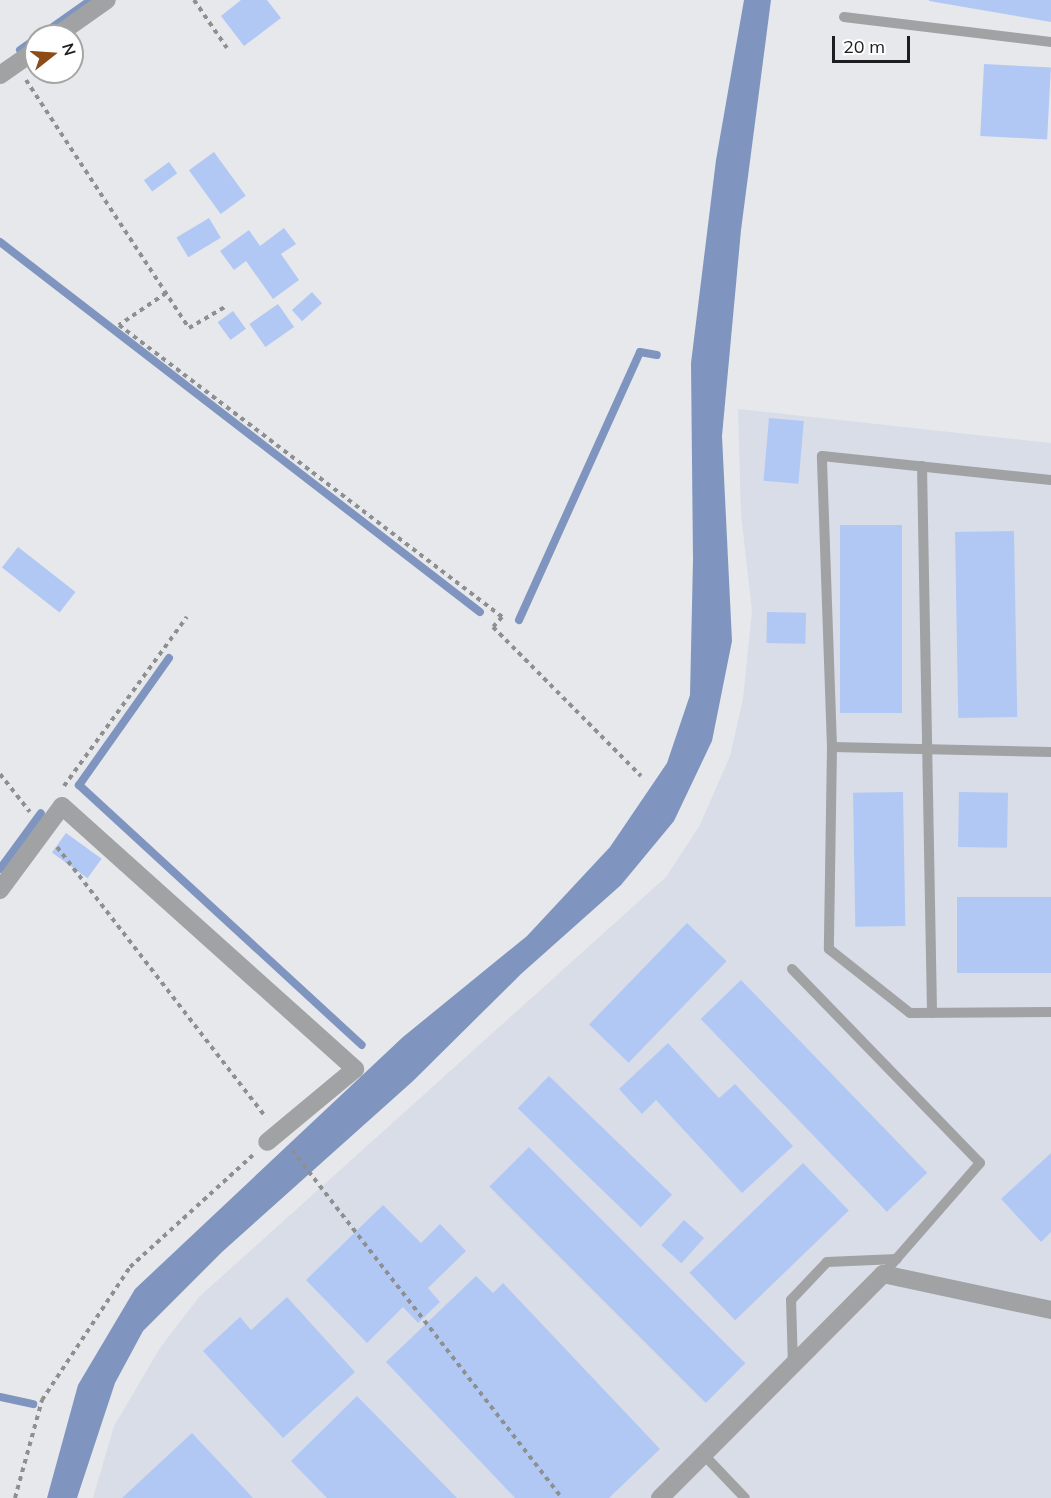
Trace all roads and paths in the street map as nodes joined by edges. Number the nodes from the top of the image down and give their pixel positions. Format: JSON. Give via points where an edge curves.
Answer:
{"nodes":[{"id":1,"x":107,"y":0,"type":"edge"},
{"id":2,"x":194,"y":0,"type":"edge"},
{"id":3,"x":844,"y":17,"type":"dead end"},
{"id":4,"x":73,"y":24,"type":"edge"},
{"id":5,"x":1051,"y":42,"type":"edge"},
{"id":6,"x":227,"y":48,"type":"dead end"},
{"id":7,"x":24,"y":58,"type":"edge"},
{"id":8,"x":16,"y":64,"type":"junction"},
{"id":9,"x":0,"y":75,"type":"edge"},
{"id":10,"x":166,"y":293,"type":"junction"},
{"id":11,"x":225,"y":307,"type":"dead end"},
{"id":12,"x":922,"y":466,"type":"junction"},
{"id":13,"x":1051,"y":480,"type":"edge"},
{"id":14,"x":187,"y":617,"type":"dead end"},
{"id":15,"x":832,"y":747,"type":"junction"},
{"id":16,"x":927,"y":749,"type":"junction"},
{"id":17,"x":1051,"y":752,"type":"edge"},
{"id":18,"x":641,"y":776,"type":"dead end"},
{"id":19,"x":62,"y":806,"type":"junction"},
{"id":20,"x":0,"y":890,"type":"edge"},
{"id":21,"x":792,"y":969,"type":"dead end"},
{"id":22,"x":1051,"y":1012,"type":"edge"},
{"id":23,"x":932,"y":1013,"type":"junction"},
{"id":24,"x":267,"y":1142,"type":"joint"},
{"id":25,"x":897,"y":1259,"type":"junction"},
{"id":26,"x":883,"y":1274,"type":"junction"},
{"id":27,"x":1051,"y":1310,"type":"edge"},
{"id":28,"x":793,"y":1366,"type":"junction"},
{"id":29,"x":704,"y":1455,"type":"junction"},
{"id":30,"x":15,"y":1498,"type":"edge"},
{"id":31,"x":660,"y":1498,"type":"edge"},
{"id":32,"x":745,"y":1498,"type":"edge"}],
"edges":[{"from":1,"to":4,"type":"street"},
{"from":2,"to":6,"type":"path"},
{"from":3,"to":5,"type":"lane"},
{"from":7,"to":8,"type":"street"},
{"from":8,"to":9,"type":"street"},
{"from":8,"to":10,"type":"path"},
{"from":10,"to":11,"type":"path","via":[[189,328]]},
{"from":10,"to":18,"type":"path","via":[[119,326],[502,617],[493,627]]},
{"from":12,"to":13,"type":"lane"},
{"from":12,"to":15,"type":"lane","via":[[822,456]]},
{"from":12,"to":16,"type":"lane"},
{"from":14,"to":19,"type":"path","via":[[54,800]]},
{"from":15,"to":16,"type":"lane"},
{"from":15,"to":23,"type":"lane","via":[[829,949],[910,1013]]},
{"from":16,"to":17,"type":"lane"},
{"from":16,"to":23,"type":"lane"},
{"from":19,"to":20,"type":"street"},
{"from":19,"to":24,"type":"street","via":[[355,1069]]},
{"from":21,"to":25,"type":"lane","via":[[980,1163]]},
{"from":22,"to":23,"type":"lane"},
{"from":24,"to":30,"type":"path","via":[[130,1267],[42,1400]]},
{"from":25,"to":26,"type":"lane"},
{"from":25,"to":28,"type":"lane","via":[[827,1262],[791,1300]]},
{"from":26,"to":27,"type":"street"},
{"from":26,"to":28,"type":"street"},
{"from":28,"to":29,"type":"street"},
{"from":29,"to":31,"type":"street"},
{"from":29,"to":32,"type":"lane"}]}
